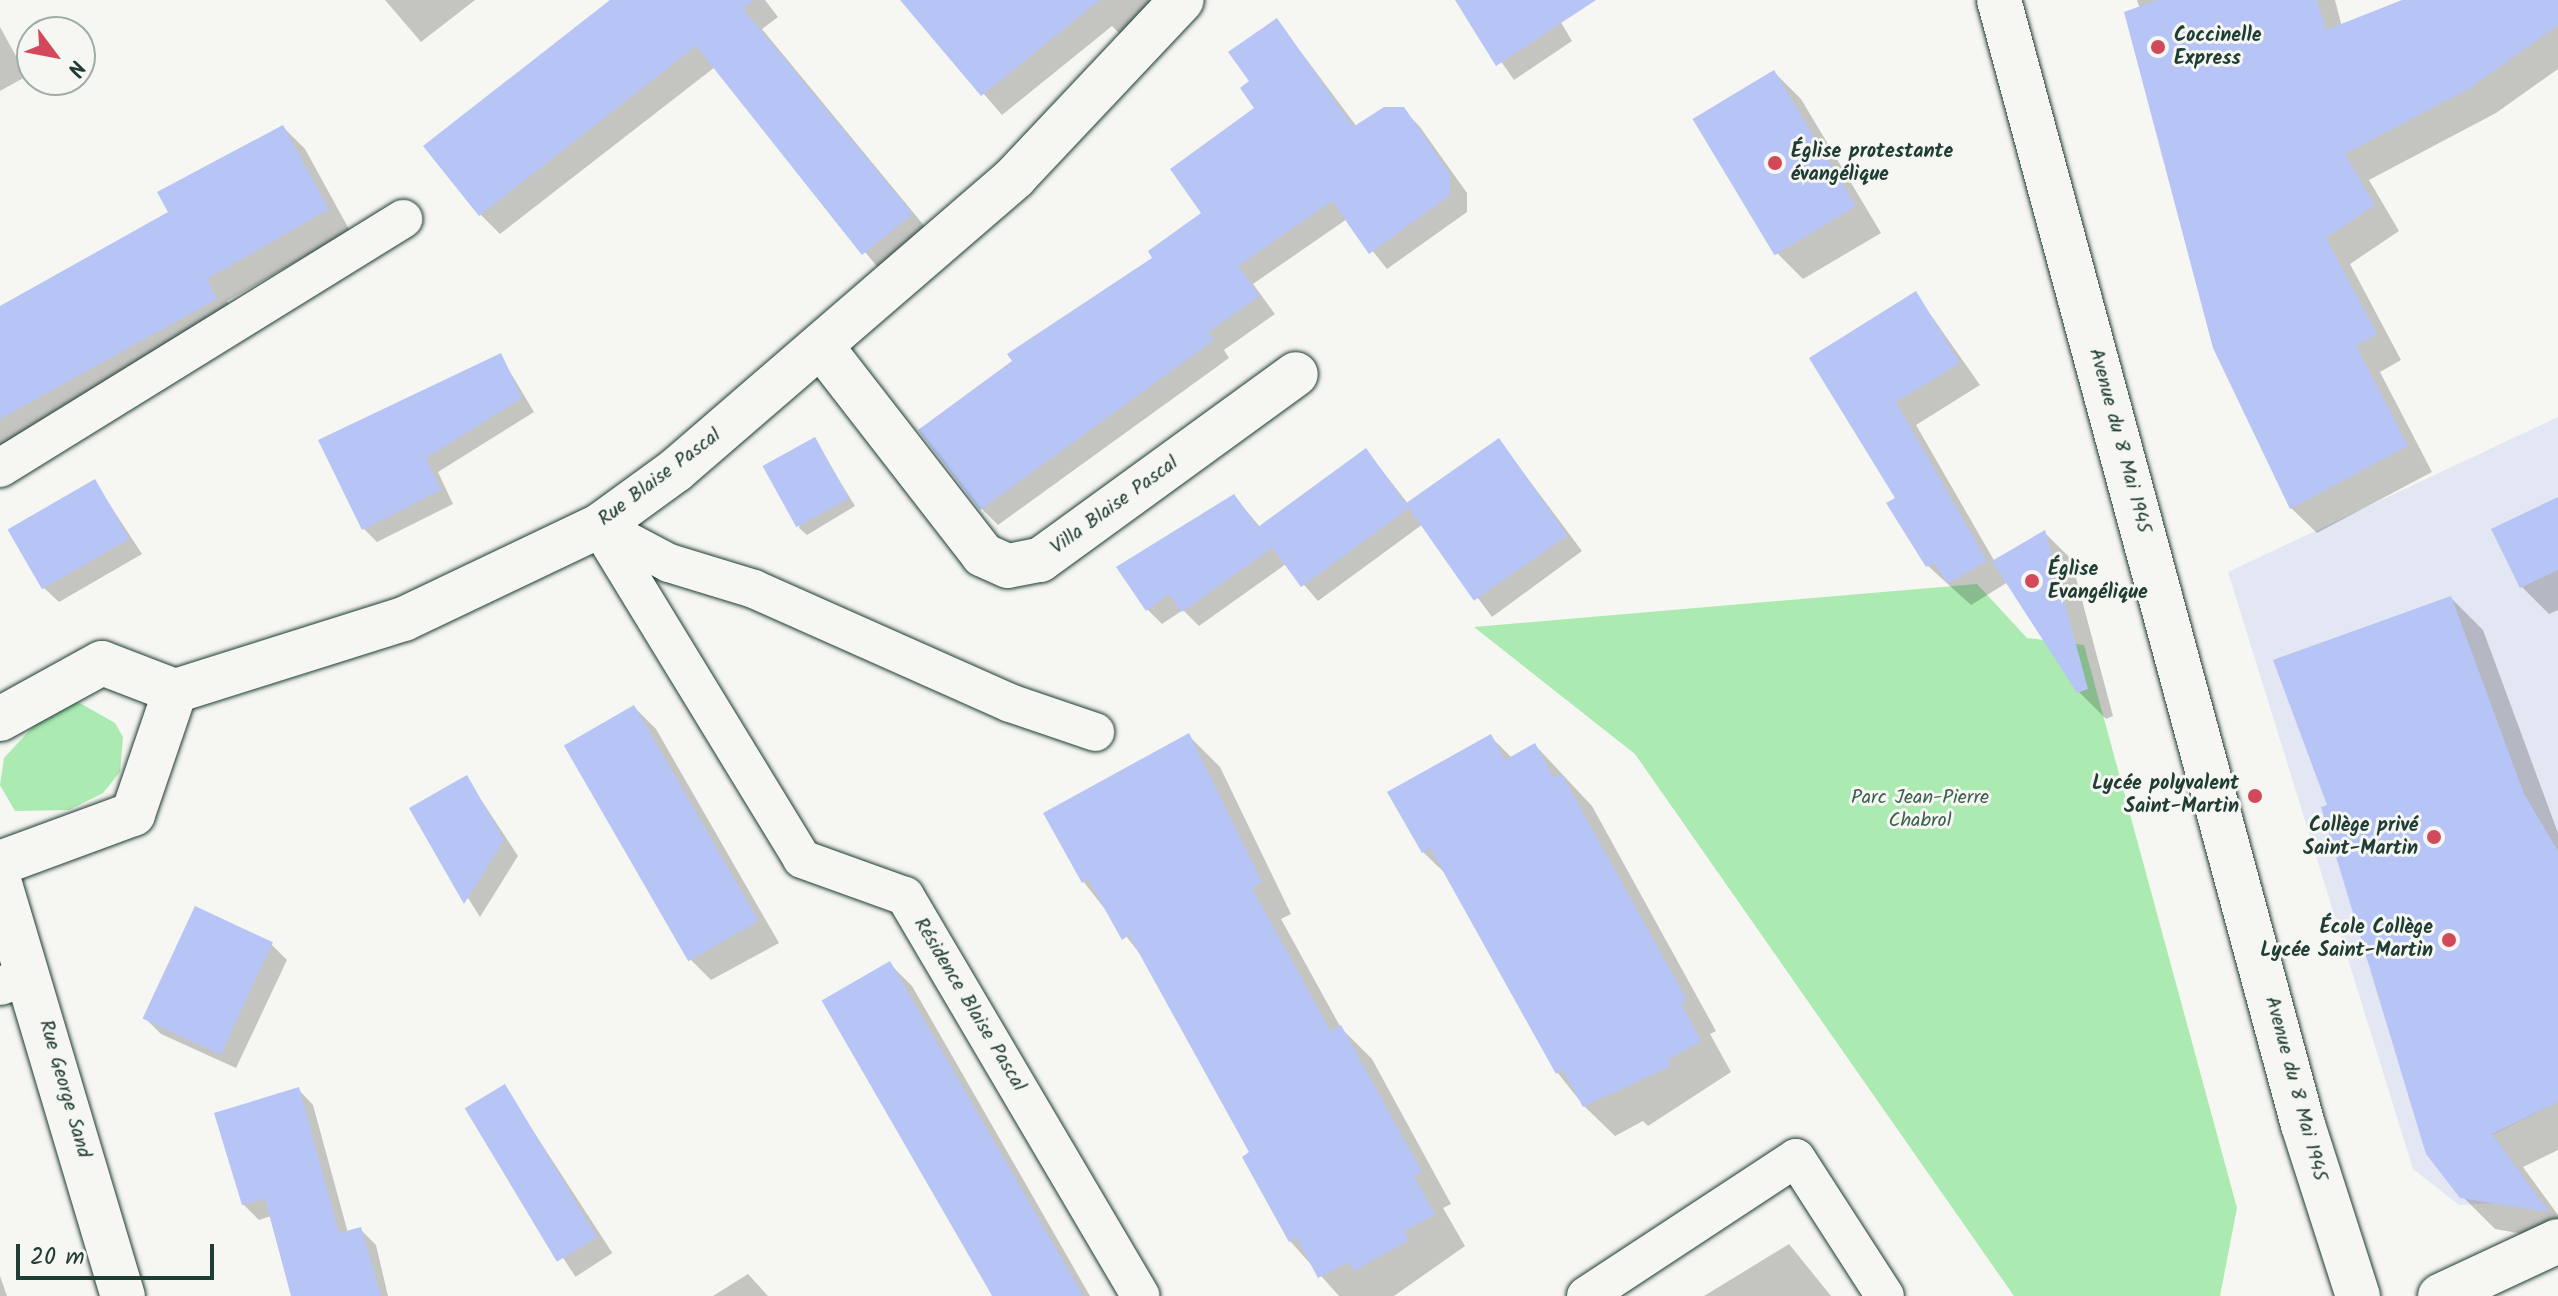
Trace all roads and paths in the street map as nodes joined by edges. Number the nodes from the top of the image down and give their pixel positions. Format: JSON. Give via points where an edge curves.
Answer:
{"nodes":[{"id":1,"x":1182,"y":0,"type":"edge"},
{"id":2,"x":1999,"y":0,"type":"edge"},
{"id":3,"x":403,"y":219,"type":"dead end"},
{"id":4,"x":821,"y":346,"type":"junction"},
{"id":5,"x":1296,"y":374,"type":"dead end"},
{"id":6,"x":0,"y":468,"type":"edge"},
{"id":7,"x":599,"y":526,"type":"junction"},
{"id":8,"x":175,"y":691,"type":"junction"},
{"id":9,"x":0,"y":719,"type":"edge"},
{"id":10,"x":1095,"y":732,"type":"dead end"},
{"id":11,"x":0,"y":863,"type":"edge"},
{"id":12,"x":0,"y":884,"type":"edge"},
{"id":13,"x":15,"y":981,"type":"edge"},
{"id":14,"x":2558,"y":1241,"type":"edge"},
{"id":15,"x":123,"y":1296,"type":"edge"},
{"id":16,"x":1141,"y":1296,"type":"edge"},
{"id":17,"x":1586,"y":1296,"type":"edge"},
{"id":18,"x":1885,"y":1296,"type":"edge"},
{"id":19,"x":2358,"y":1296,"type":"edge"},
{"id":20,"x":2440,"y":1296,"type":"edge"}],
"edges":[{"from":1,"to":4,"type":"street","name":"Rue Blaise Pascal","via":[[1015,177]]},
{"from":2,"to":19,"type":"street","name":"Avenue du 8 Mai 1945","via":[[2303,1125]]},
{"from":3,"to":6,"type":"lane"},
{"from":4,"to":5,"type":"street","name":"Villa Blaise Pascal","via":[[983,555],[1008,566],[1040,560]]},
{"from":4,"to":7,"type":"street","name":"Rue Blaise Pascal","via":[[676,470]]},
{"from":7,"to":8,"type":"street","name":"Rue Blaise Pascal","via":[[404,619]]},
{"from":7,"to":10,"type":"lane","via":[[669,563],[754,589],[1010,703]]},
{"from":7,"to":16,"type":"lane","name":"Résidence Blaise Pascal","via":[[802,859],[905,896]]},
{"from":8,"to":9,"type":"street","via":[[102,663]]},
{"from":8,"to":11,"type":"street","via":[[133,814]]},
{"from":12,"to":13,"type":"street","name":"Rue George Sand"},
{"from":13,"to":15,"type":"street","name":"Rue George Sand"},
{"from":14,"to":20,"type":"street"},
{"from":17,"to":18,"type":"lane","via":[[1796,1158]]}]}
